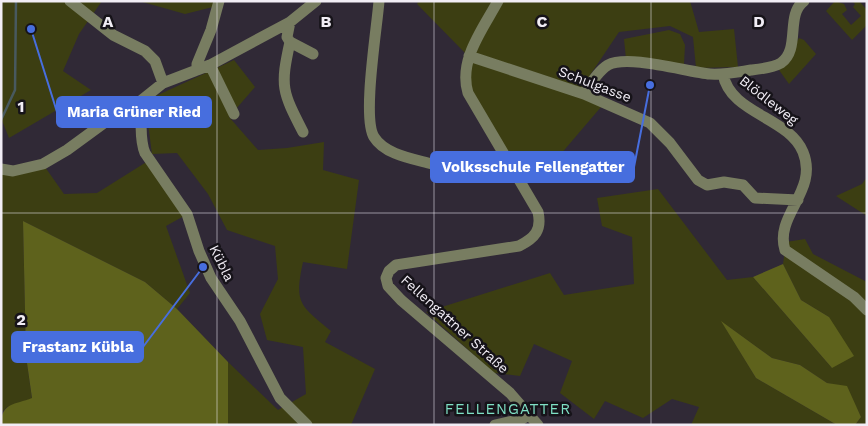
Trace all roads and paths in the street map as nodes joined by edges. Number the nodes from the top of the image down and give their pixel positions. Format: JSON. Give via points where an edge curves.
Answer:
{"nodes":[{"id":1,"x":70,"y":1,"type":"edge"},
{"id":2,"x":219,"y":1,"type":"edge"},
{"id":3,"x":316,"y":1,"type":"edge"},
{"id":4,"x":379,"y":1,"type":"edge"},
{"id":5,"x":498,"y":1,"type":"edge"},
{"id":6,"x":804,"y":1,"type":"edge"},
{"id":7,"x":290,"y":22,"type":"junction"},
{"id":8,"x":290,"y":42,"type":"junction"},
{"id":9,"x":314,"y":54,"type":"dead end"},
{"id":10,"x":469,"y":56,"type":"junction"},
{"id":11,"x":210,"y":65,"type":"junction"},
{"id":12,"x":197,"y":70,"type":"junction"},
{"id":13,"x":723,"y":74,"type":"junction"},
{"id":14,"x":163,"y":83,"type":"junction"},
{"id":15,"x":584,"y":94,"type":"junction"},
{"id":16,"x":138,"y":103,"type":"junction"},
{"id":17,"x":234,"y":114,"type":"dead end"},
{"id":18,"x":303,"y":132,"type":"dead end"},
{"id":19,"x":508,"y":163,"type":"junction"},
{"id":20,"x":1,"y":169,"type":"edge"},
{"id":21,"x":798,"y":200,"type":"junction"},
{"id":22,"x":867,"y":310,"type":"edge"},
{"id":23,"x":530,"y":414,"type":"junction"},
{"id":24,"x":307,"y":425,"type":"edge"},
{"id":25,"x":496,"y":425,"type":"edge"},
{"id":26,"x":538,"y":425,"type":"edge"}],
"edges":[{"from":1,"to":14,"type":"street","via":[[113,35],[145,51],[155,60]]},
{"from":2,"to":12,"type":"street"},
{"from":3,"to":7,"type":"street"},
{"from":4,"to":19,"type":"street","via":[[368,115],[375,139],[391,151],[466,174],[484,174]]},
{"from":5,"to":10,"type":"street","name":"Fellengattner Straße"},
{"from":6,"to":13,"type":"street","via":[[794,18],[794,34],[782,62],[767,68]]},
{"from":7,"to":8,"type":"street","via":[[287,37]]},
{"from":7,"to":11,"type":"street"},
{"from":8,"to":9,"type":"street"},
{"from":8,"to":18,"type":"street","via":[[282,82],[288,103]]},
{"from":10,"to":15,"type":"street","name":"Schulgasse"},
{"from":10,"to":19,"type":"street","name":"Fellengattner Straße","via":[[464,82],[468,93]]},
{"from":11,"to":12,"type":"street"},
{"from":11,"to":17,"type":"street"},
{"from":12,"to":14,"type":"street"},
{"from":13,"to":15,"type":"street","via":[[630,62],[609,64]]},
{"from":13,"to":21,"type":"street","name":"Blödleweg","via":[[725,83],[734,94],[790,134],[799,145],[806,179]]},
{"from":14,"to":16,"type":"street"},
{"from":15,"to":21,"type":"street","name":"Schulgasse","via":[[650,123],[698,180],[707,185],[734,183],[743,186],[755,198]]},
{"from":16,"to":20,"type":"street","via":[[119,112],[43,164],[13,171]]},
{"from":16,"to":24,"type":"street","name":"Kübla","via":[[141,144],[145,153],[187,214],[211,278],[240,322],[280,398]]},
{"from":19,"to":23,"type":"street","name":"Fellengattner Straße","via":[[538,212],[540,225],[531,240],[518,246],[396,266],[386,278],[388,286],[401,300]]},
{"from":21,"to":22,"type":"street","name":"Blödleweg","via":[[783,231],[785,250],[854,297]]},
{"from":23,"to":25,"type":"street"},
{"from":23,"to":26,"type":"street"}]}
